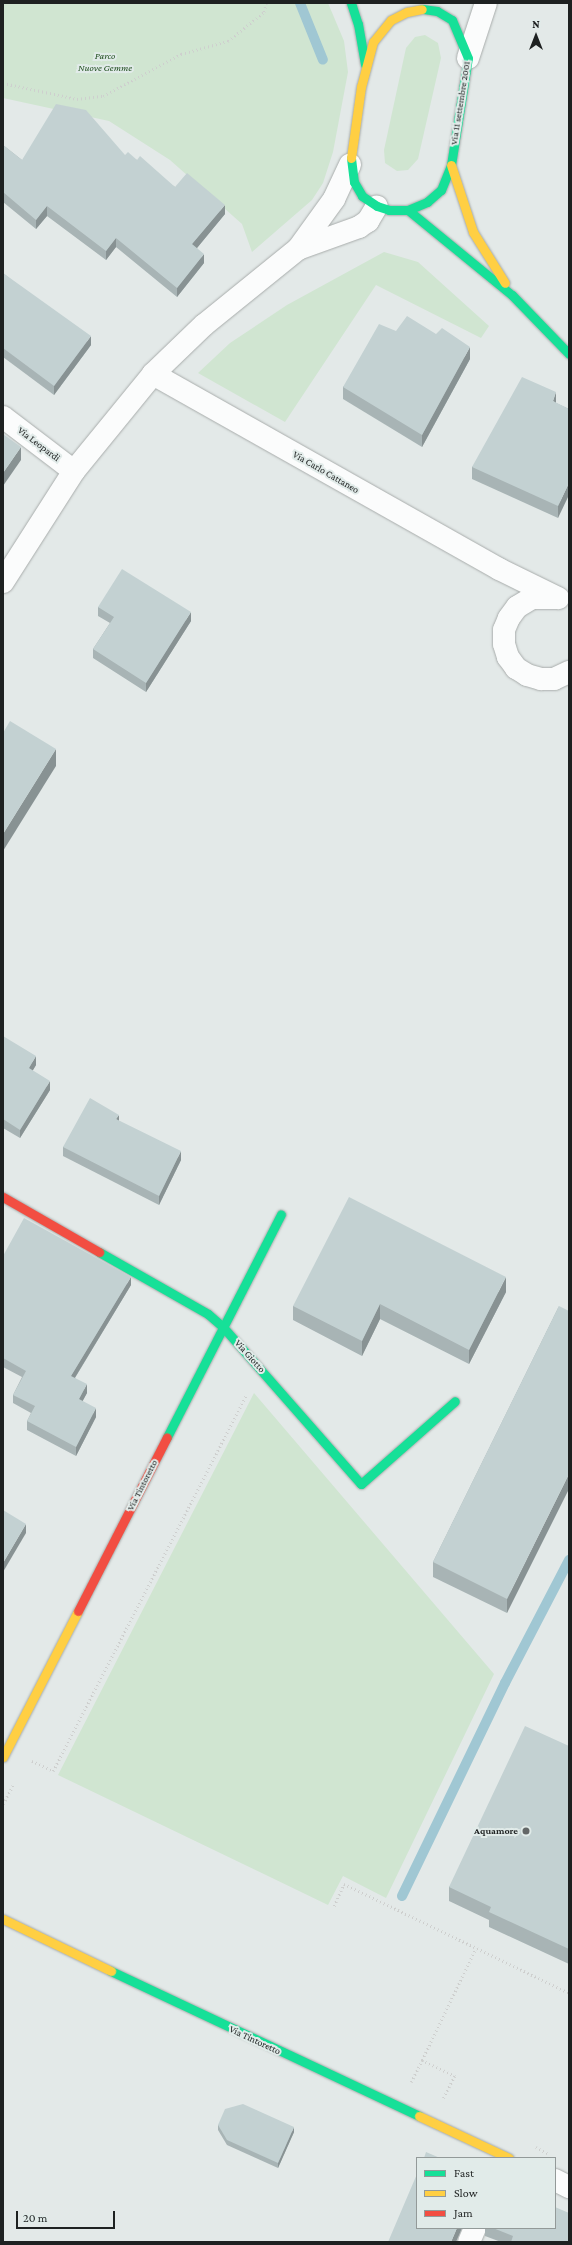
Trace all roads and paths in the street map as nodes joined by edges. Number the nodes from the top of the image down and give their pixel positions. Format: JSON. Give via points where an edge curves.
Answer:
{"nodes":[{"id":1,"x":266,"y":3,"type":"edge"},
{"id":2,"x":351,"y":3,"type":"edge"},
{"id":3,"x":396,"y":3,"type":"edge"},
{"id":4,"x":486,"y":3,"type":"edge"},
{"id":5,"x":441,"y":7,"type":"edge"},
{"id":6,"x":408,"y":12,"type":"junction"},
{"id":7,"x":468,"y":58,"type":"junction"},
{"id":8,"x":365,"y":69,"type":"junction"},
{"id":9,"x":3,"y":83,"type":"edge"},
{"id":10,"x":350,"y":164,"type":"junction"},
{"id":11,"x":451,"y":165,"type":"junction"},
{"id":12,"x":377,"y":206,"type":"junction"},
{"id":13,"x":408,"y":210,"type":"junction"},
{"id":14,"x":298,"y":248,"type":"junction"},
{"id":15,"x":512,"y":295,"type":"junction"},
{"id":16,"x":569,"y":354,"type":"edge"},
{"id":17,"x":153,"y":374,"type":"junction"},
{"id":18,"x":3,"y":417,"type":"edge"},
{"id":19,"x":74,"y":471,"type":"junction"},
{"id":20,"x":498,"y":569,"type":"junction"},
{"id":21,"x":3,"y":582,"type":"edge"},
{"id":22,"x":564,"y":601,"type":"edge"},
{"id":23,"x":517,"y":607,"type":"junction"},
{"id":24,"x":569,"y":672,"type":"edge"},
{"id":25,"x":3,"y":1197,"type":"edge"},
{"id":26,"x":281,"y":1214,"type":"dead end"},
{"id":27,"x":223,"y":1326,"type":"junction"},
{"id":28,"x":455,"y":1401,"type":"dead end"},
{"id":29,"x":214,"y":1456,"type":"dead end"},
{"id":30,"x":3,"y":1757,"type":"edge"},
{"id":31,"x":26,"y":1758,"type":"dead end"},
{"id":32,"x":16,"y":1778,"type":"dead end"},
{"id":33,"x":3,"y":1804,"type":"edge"},
{"id":34,"x":334,"y":1906,"type":"dead end"},
{"id":35,"x":3,"y":1919,"type":"edge"},
{"id":36,"x":476,"y":1948,"type":"junction"},
{"id":37,"x":569,"y":1993,"type":"edge"},
{"id":38,"x":422,"y":2060,"type":"junction"},
{"id":39,"x":408,"y":2087,"type":"dead end"},
{"id":40,"x":441,"y":2104,"type":"dead end"},
{"id":41,"x":506,"y":2157,"type":"edge"},
{"id":42,"x":556,"y":2180,"type":"edge"},
{"id":43,"x":569,"y":2187,"type":"edge"},
{"id":44,"x":476,"y":2229,"type":"edge"},
{"id":45,"x":469,"y":2242,"type":"edge"}],
"edges":[{"from":1,"to":9,"type":"path","via":[[264,12],[228,41],[181,54],[103,96],[77,99]]},
{"from":2,"to":8,"type":"street","name":"Via 11 settembre 2001","via":[[358,24]]},
{"from":3,"to":6,"type":"street"},
{"from":4,"to":7,"type":"street"},
{"from":5,"to":6,"type":"street","name":"Via 11 settembre 2001"},
{"from":5,"to":7,"type":"street","name":"Via 11 settembre 2001","via":[[462,37]]},
{"from":6,"to":8,"type":"street","name":"Via 11 settembre 2001","via":[[391,20],[378,37]]},
{"from":7,"to":11,"type":"street","name":"Via 11 settembre 2001"},
{"from":8,"to":10,"type":"street","name":"Via 11 settembre 2001"},
{"from":10,"to":12,"type":"street","name":"Via 11 settembre 2001","via":[[354,182],[362,196]]},
{"from":10,"to":14,"type":"street","via":[[334,199]]},
{"from":11,"to":13,"type":"street","name":"Via 11 settembre 2001","via":[[441,190],[427,202]]},
{"from":11,"to":15,"type":"street","name":"Via 11 settembre 2001","via":[[473,232]]},
{"from":12,"to":13,"type":"street","name":"Via 11 settembre 2001","via":[[389,210]]},
{"from":12,"to":14,"type":"street","via":[[368,220],[359,227]]},
{"from":13,"to":15,"type":"street","name":"Via 11 settembre 2001"},
{"from":14,"to":17,"type":"street","via":[[204,325]]},
{"from":15,"to":16,"type":"street","name":"Via 11 settembre 2001"},
{"from":17,"to":19,"type":"street"},
{"from":17,"to":20,"type":"street","name":"Via Carlo Cattaneo"},
{"from":18,"to":19,"type":"street","name":"Via Leopardi"},
{"from":19,"to":21,"type":"street"},
{"from":20,"to":22,"type":"street","name":"Via Carlo Cattaneo"},
{"from":20,"to":23,"type":"street"},
{"from":22,"to":23,"type":"street","via":[[537,597]]},
{"from":23,"to":24,"type":"street","via":[[504,630],[504,644],[508,657],[516,668],[541,679],[554,679]]},
{"from":25,"to":27,"type":"street","name":"Via Giotto","via":[[208,1314]]},
{"from":26,"to":27,"type":"street","name":"Via Tintoretto"},
{"from":27,"to":28,"type":"street","name":"Via Giotto","via":[[361,1484]]},
{"from":27,"to":30,"type":"street","name":"Via Tintoretto"},
{"from":29,"to":31,"type":"path","via":[[53,1771]]},
{"from":32,"to":33,"type":"path"},
{"from":34,"to":36,"type":"path","via":[[344,1884]]},
{"from":35,"to":41,"type":"street","name":"Via Tintoretto"},
{"from":36,"to":37,"type":"path"},
{"from":36,"to":38,"type":"path"},
{"from":38,"to":39,"type":"path"},
{"from":38,"to":40,"type":"path","via":[[455,2076]]},
{"from":42,"to":43,"type":"street"},
{"from":44,"to":45,"type":"street"}]}
